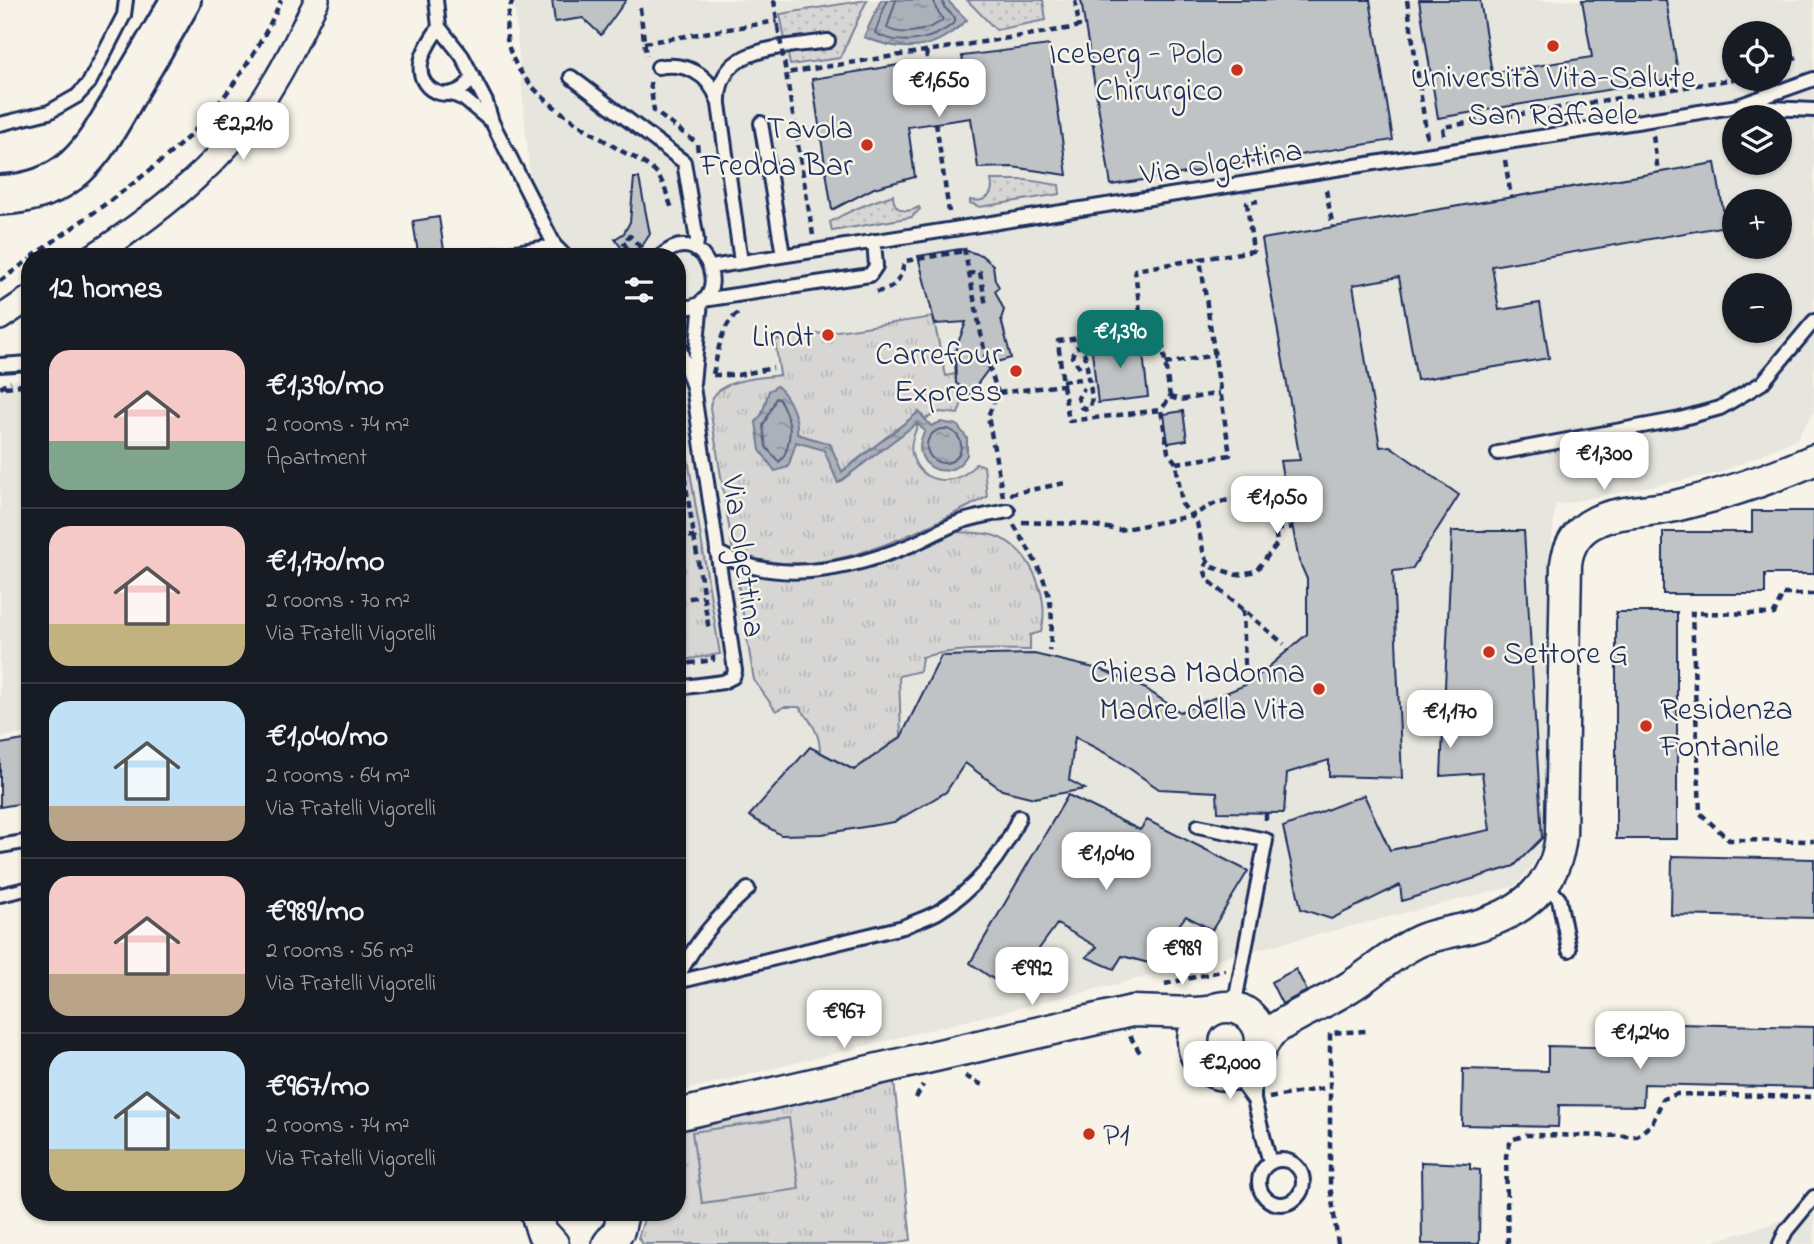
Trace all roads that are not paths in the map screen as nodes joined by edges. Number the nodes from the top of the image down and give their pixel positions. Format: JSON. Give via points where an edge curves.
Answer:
{"nodes":[{"id":1,"x":126,"y":0,"type":"edge"},
{"id":2,"x":181,"y":0,"type":"edge"},
{"id":3,"x":317,"y":0,"type":"edge"},
{"id":4,"x":436,"y":0,"type":"edge"},
{"id":5,"x":439,"y":27,"type":"junction"},
{"id":6,"x":828,"y":41,"type":"dead end"},
{"id":7,"x":653,"y":69,"type":"road end"},
{"id":8,"x":473,"y":76,"type":"junction"},
{"id":9,"x":571,"y":77,"type":"dead end"},
{"id":10,"x":1814,"y":79,"type":"edge"},
{"id":11,"x":1792,"y":87,"type":"edge"},
{"id":12,"x":1781,"y":91,"type":"edge"},
{"id":13,"x":1788,"y":91,"type":"edge"},
{"id":14,"x":452,"y":94,"type":"junction"},
{"id":15,"x":719,"y":104,"type":"junction"},
{"id":16,"x":1741,"y":105,"type":"edge"},
{"id":17,"x":1722,"y":108,"type":"edge"},
{"id":18,"x":1793,"y":109,"type":"joint"},
{"id":19,"x":1814,"y":110,"type":"edge"},
{"id":20,"x":492,"y":122,"type":"junction"},
{"id":21,"x":761,"y":123,"type":"dead end"},
{"id":22,"x":0,"y":124,"type":"edge"},
{"id":23,"x":0,"y":195,"type":"edge"},
{"id":24,"x":874,"y":242,"type":"junction"},
{"id":25,"x":555,"y":246,"type":"joint"},
{"id":26,"x":106,"y":248,"type":"edge"},
{"id":27,"x":542,"y":248,"type":"edge"},
{"id":28,"x":686,"y":249,"type":"edge"},
{"id":29,"x":695,"y":250,"type":"junction"},
{"id":30,"x":783,"y":255,"type":"junction"},
{"id":31,"x":741,"y":262,"type":"junction"},
{"id":32,"x":711,"y":267,"type":"junction"},
{"id":33,"x":702,"y":301,"type":"junction"},
{"id":34,"x":21,"y":304,"type":"edge"},
{"id":35,"x":686,"y":307,"type":"edge"},
{"id":36,"x":0,"y":318,"type":"edge"},
{"id":37,"x":1814,"y":320,"type":"edge"},
{"id":38,"x":21,"y":364,"type":"edge"},
{"id":39,"x":0,"y":365,"type":"edge"},
{"id":40,"x":686,"y":367,"type":"edge"},
{"id":41,"x":693,"y":387,"type":"junction"},
{"id":42,"x":1814,"y":443,"type":"edge"},
{"id":43,"x":1498,"y":453,"type":"dead end"},
{"id":44,"x":1814,"y":460,"type":"edge"},
{"id":45,"x":1771,"y":476,"type":"junction"},
{"id":46,"x":1008,"y":511,"type":"road end"},
{"id":47,"x":718,"y":552,"type":"junction"},
{"id":48,"x":686,"y":687,"type":"edge"},
{"id":49,"x":1019,"y":817,"type":"dead end"},
{"id":50,"x":1198,"y":826,"type":"dead end"},
{"id":51,"x":21,"y":842,"type":"edge"},
{"id":52,"x":0,"y":846,"type":"edge"},
{"id":53,"x":1545,"y":883,"type":"junction"},
{"id":54,"x":748,"y":889,"type":"dead end"},
{"id":55,"x":21,"y":890,"type":"edge"},
{"id":56,"x":0,"y":895,"type":"edge"},
{"id":57,"x":1569,"y":950,"type":"dead end"},
{"id":58,"x":686,"y":961,"type":"edge"},
{"id":59,"x":686,"y":978,"type":"edge"},
{"id":60,"x":1156,"y":1011,"type":"junction"},
{"id":61,"x":1232,"y":1012,"type":"junction"},
{"id":62,"x":1289,"y":1019,"type":"junction"},
{"id":63,"x":1193,"y":1043,"type":"junction"},
{"id":64,"x":1248,"y":1062,"type":"junction"},
{"id":65,"x":1254,"y":1100,"type":"junction"},
{"id":66,"x":686,"y":1113,"type":"edge"},
{"id":67,"x":1270,"y":1163,"type":"dead end"},
{"id":68,"x":1814,"y":1197,"type":"edge"},
{"id":69,"x":621,"y":1221,"type":"edge"},
{"id":70,"x":608,"y":1244,"type":"edge"},
{"id":71,"x":1780,"y":1244,"type":"edge"}],
"edges":[{"from":1,"to":22,"type":"lane","via":[[124,15],[89,83],[77,96],[49,112]]},
{"from":2,"to":23,"type":"highway","via":[[90,153],[43,189]]},
{"from":3,"to":26,"type":"street","via":[[274,84],[221,155],[140,225]]},
{"from":4,"to":5,"type":"lane"},
{"from":5,"to":8,"type":"lane"},
{"from":5,"to":14,"type":"lane","via":[[424,52],[421,71],[428,86]]},
{"from":6,"to":15,"type":"lane","via":[[745,56],[723,79]]},
{"from":7,"to":15,"type":"lane","via":[[680,66],[700,74],[715,90]]},
{"from":8,"to":14,"type":"lane","via":[[465,88]]},
{"from":8,"to":20,"type":"lane"},
{"from":9,"to":29,"type":"lane","via":[[684,162]]},
{"from":10,"to":11,"type":"lane","name":"Via Olgettina"},
{"from":12,"to":16,"type":"lane","name":"Via Olgettina"},
{"from":13,"to":18,"type":"lane","via":[[1786,101]]},
{"from":14,"to":20,"type":"lane"},
{"from":15,"to":31,"type":"lane"},
{"from":17,"to":24,"type":"lane","name":"Via Olgettina","via":[[955,224]]},
{"from":18,"to":19,"type":"lane","name":"Via Olgettina"},
{"from":20,"to":25,"type":"lane"},
{"from":21,"to":30,"type":"lane"},
{"from":24,"to":30,"type":"lane","name":"Via Olgettina"},
{"from":24,"to":33,"type":"lane","via":[[876,266],[870,275]]},
{"from":25,"to":27,"type":"lane"},
{"from":28,"to":29,"type":"lane"},
{"from":29,"to":32,"type":"lane"},
{"from":30,"to":31,"type":"lane","name":"Via Olgettina"},
{"from":31,"to":32,"type":"lane","name":"Via Olgettina"},
{"from":32,"to":33,"type":"lane","via":[[712,286]]},
{"from":33,"to":35,"type":"lane"},
{"from":33,"to":41,"type":"lane"},
{"from":34,"to":36,"type":"street"},
{"from":37,"to":43,"type":"lane","via":[[1762,383],[1720,408]]},
{"from":38,"to":39,"type":"lane"},
{"from":40,"to":41,"type":"lane"},
{"from":41,"to":47,"type":"lane","name":"Via Olgettina"},
{"from":42,"to":45,"type":"street"},
{"from":44,"to":45,"type":"street"},
{"from":45,"to":53,"type":"street","via":[[1684,504],[1607,517],[1586,527],[1572,545],[1566,572],[1560,845]]},
{"from":46,"to":47,"type":"lane","via":[[959,522],[913,544],[838,568],[751,566]]},
{"from":47,"to":48,"type":"lane","name":"Via Olgettina","via":[[735,671],[723,682]]},
{"from":49,"to":59,"type":"lane","via":[[991,866],[937,912],[902,927]]},
{"from":50,"to":61,"type":"lane","via":[[1266,840]]},
{"from":51,"to":52,"type":"lane"},
{"from":53,"to":57,"type":"lane","via":[[1559,899]]},
{"from":53,"to":62,"type":"street","via":[[1508,913],[1415,943],[1339,994]]},
{"from":54,"to":58,"type":"lane","via":[[725,909]]},
{"from":55,"to":56,"type":"lane"},
{"from":60,"to":61,"type":"street"},
{"from":60,"to":63,"type":"street","via":[[1184,1027]]},
{"from":60,"to":66,"type":"street","via":[[1132,1011]]},
{"from":61,"to":62,"type":"street","via":[[1273,1021]]},
{"from":61,"to":63,"type":"street","via":[[1199,1022]]},
{"from":61,"to":64,"type":"street","via":[[1261,1031]]},
{"from":62,"to":64,"type":"street","via":[[1270,1033]]},
{"from":63,"to":64,"type":"street","via":[[1205,1067],[1216,1073]]},
{"from":64,"to":65,"type":"lane"},
{"from":64,"to":65,"type":"lane","via":[[1242,1084]]},
{"from":65,"to":67,"type":"lane"},
{"from":68,"to":71,"type":"lane"},
{"from":69,"to":70,"type":"street"}]}
